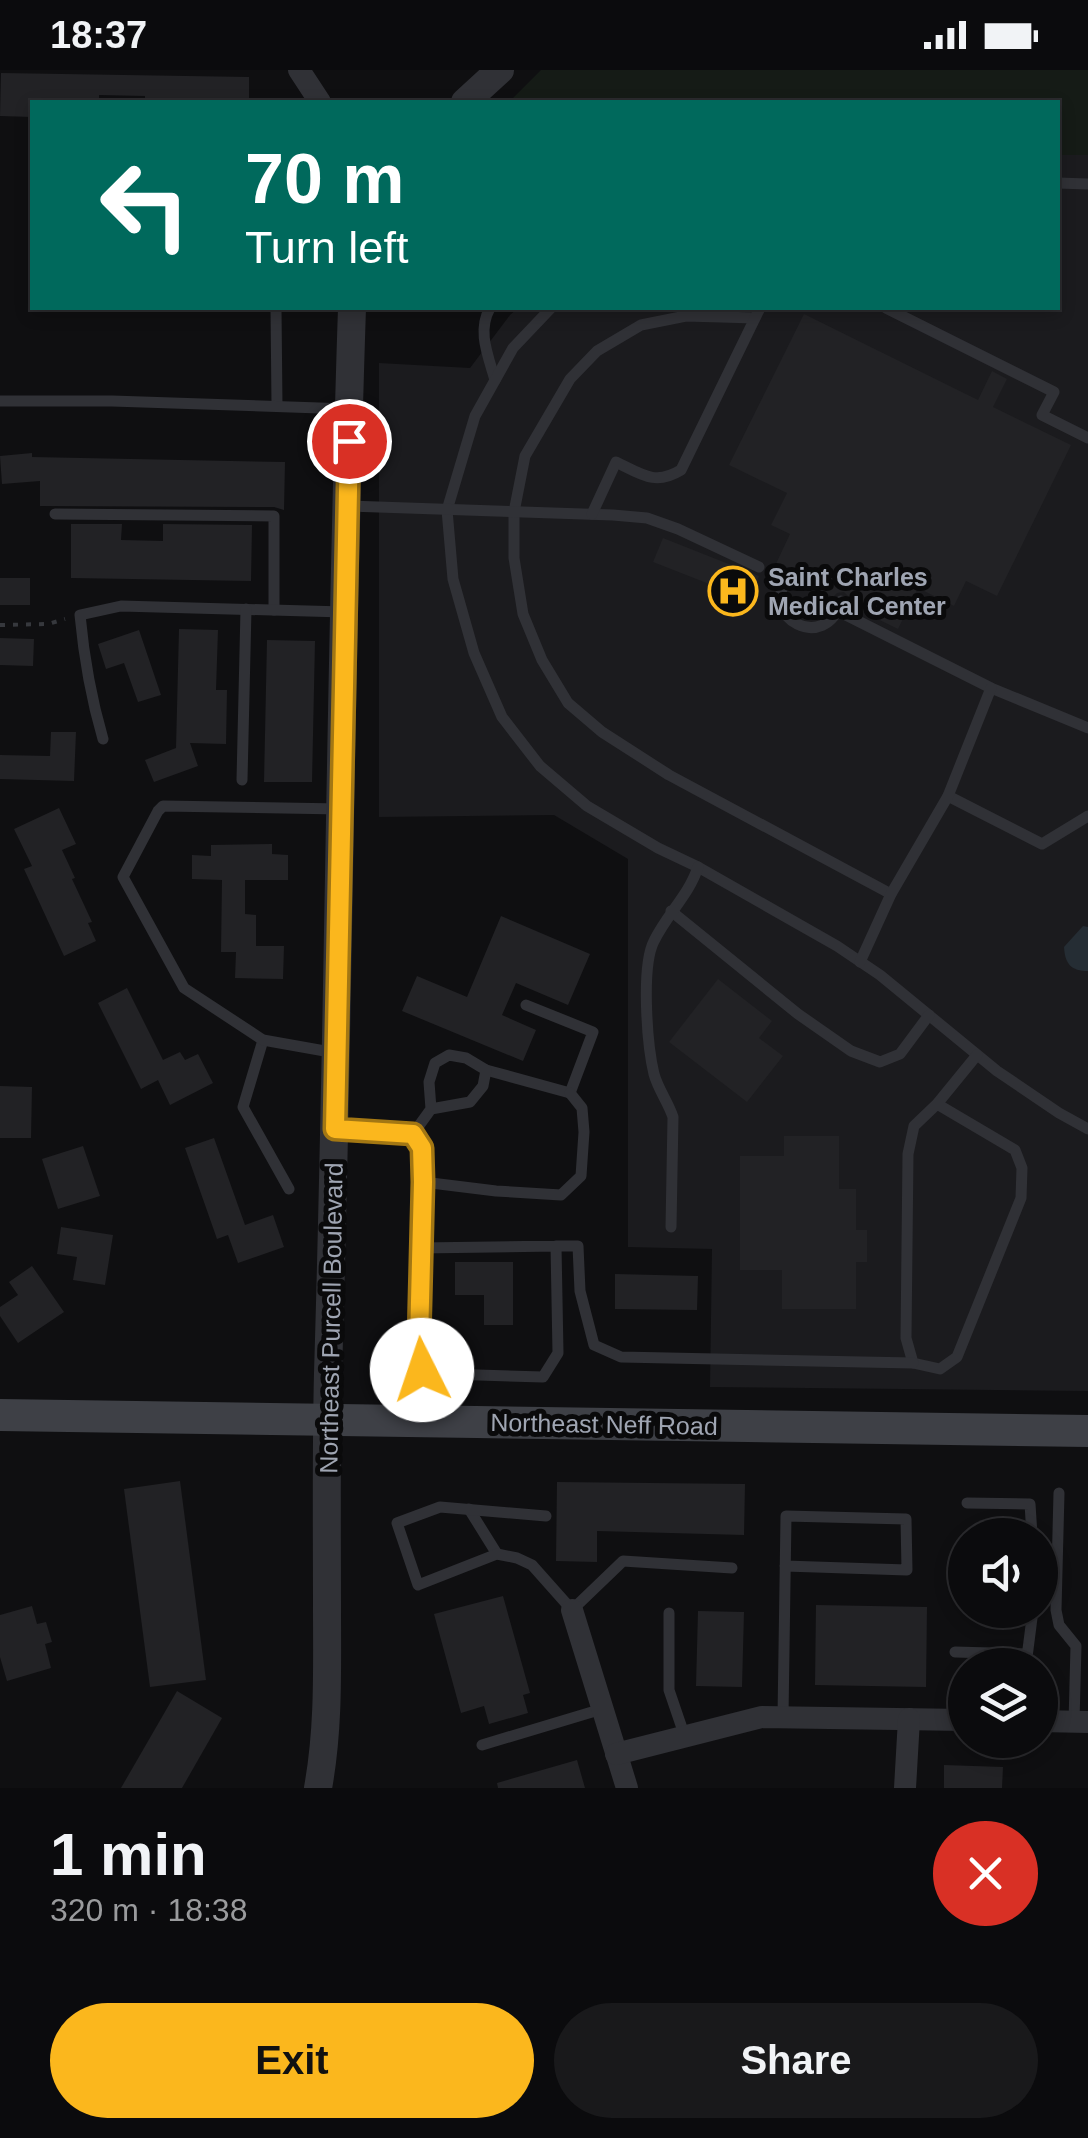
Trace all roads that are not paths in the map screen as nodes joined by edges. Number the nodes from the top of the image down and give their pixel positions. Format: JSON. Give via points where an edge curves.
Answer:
{"nodes":[{"id":1,"x":299,"y":70,"type":"edge"},
{"id":2,"x":500,"y":70,"type":"edge"},
{"id":3,"x":319,"y":100,"type":"edge"},
{"id":4,"x":468,"y":100,"type":"edge"},
{"id":5,"x":1060,"y":184,"type":"edge"},
{"id":6,"x":1088,"y":184,"type":"edge"},
{"id":7,"x":276,"y":310,"type":"edge"},
{"id":8,"x":352,"y":310,"type":"edge"},
{"id":9,"x":489,"y":310,"type":"edge"},
{"id":10,"x":549,"y":310,"type":"edge"},
{"id":11,"x":890,"y":310,"type":"edge"},
{"id":12,"x":757,"y":313,"type":"edge"},
{"id":13,"x":495,"y":380,"type":"junction"},
{"id":14,"x":0,"y":402,"type":"edge"},
{"id":15,"x":277,"y":406,"type":"junction"},
{"id":16,"x":349,"y":409,"type":"junction"},
{"id":17,"x":1088,"y":438,"type":"edge"},
{"id":18,"x":348,"y":506,"type":"junction"},
{"id":19,"x":446,"y":510,"type":"junction"},
{"id":20,"x":514,"y":512,"type":"junction"},
{"id":21,"x":55,"y":514,"type":"dead end"},
{"id":22,"x":592,"y":514,"type":"junction"},
{"id":23,"x":759,"y":568,"type":"dead end"},
{"id":24,"x":790,"y":576,"type":"dead end"},
{"id":25,"x":246,"y":609,"type":"junction"},
{"id":26,"x":274,"y":610,"type":"junction"},
{"id":27,"x":344,"y":612,"type":"junction"},
{"id":28,"x":991,"y":688,"type":"junction"},
{"id":29,"x":1088,"y":728,"type":"edge"},
{"id":30,"x":103,"y":740,"type":"dead end"},
{"id":31,"x":242,"y":780,"type":"dead end"},
{"id":32,"x":948,"y":796,"type":"junction"},
{"id":33,"x":341,"y":809,"type":"junction"},
{"id":34,"x":1088,"y":816,"type":"edge"},
{"id":35,"x":698,"y":867,"type":"junction"},
{"id":36,"x":891,"y":894,"type":"junction"},
{"id":37,"x":670,"y":911,"type":"junction"},
{"id":38,"x":860,"y":962,"type":"junction"},
{"id":39,"x":526,"y":1005,"type":"dead end"},
{"id":40,"x":929,"y":1016,"type":"junction"},
{"id":41,"x":262,"y":1040,"type":"junction"},
{"id":42,"x":337,"y":1053,"type":"junction"},
{"id":43,"x":977,"y":1054,"type":"junction"},
{"id":44,"x":486,"y":1070,"type":"junction"},
{"id":45,"x":570,"y":1094,"type":"junction"},
{"id":46,"x":936,"y":1104,"type":"junction"},
{"id":47,"x":431,"y":1109,"type":"junction"},
{"id":48,"x":335,"y":1129,"type":"junction"},
{"id":49,"x":1088,"y":1129,"type":"edge"},
{"id":50,"x":413,"y":1134,"type":"junction"},
{"id":51,"x":423,"y":1182,"type":"junction"},
{"id":52,"x":289,"y":1189,"type":"dead end"},
{"id":53,"x":672,"y":1227,"type":"dead end"},
{"id":54,"x":556,"y":1246,"type":"junction"},
{"id":55,"x":420,"y":1248,"type":"junction"},
{"id":56,"x":913,"y":1363,"type":"junction"},
{"id":57,"x":0,"y":1415,"type":"edge"},
{"id":58,"x":327,"y":1421,"type":"junction"},
{"id":59,"x":1088,"y":1430,"type":"edge"},
{"id":60,"x":1060,"y":1493,"type":"dead end"},
{"id":61,"x":967,"y":1503,"type":"dead end"},
{"id":62,"x":469,"y":1509,"type":"junction"},
{"id":63,"x":546,"y":1516,"type":"dead end"},
{"id":64,"x":1031,"y":1518,"type":"edge"},
{"id":65,"x":497,"y":1554,"type":"junction"},
{"id":66,"x":786,"y":1566,"type":"junction"},
{"id":67,"x":732,"y":1568,"type":"dead end"},
{"id":68,"x":572,"y":1610,"type":"junction"},
{"id":69,"x":669,"y":1613,"type":"dead end"},
{"id":70,"x":602,"y":1710,"type":"junction"},
{"id":71,"x":783,"y":1717,"type":"junction"},
{"id":72,"x":909,"y":1719,"type":"junction"},
{"id":73,"x":948,"y":1720,"type":"edge"},
{"id":74,"x":1081,"y":1722,"type":"edge"},
{"id":75,"x":685,"y":1737,"type":"junction"},
{"id":76,"x":482,"y":1745,"type":"dead end"},
{"id":77,"x":616,"y":1754,"type":"junction"},
{"id":78,"x":318,"y":1788,"type":"edge"},
{"id":79,"x":627,"y":1788,"type":"edge"},
{"id":80,"x":905,"y":1788,"type":"edge"}],
"edges":[{"from":1,"to":3,"type":"street"},
{"from":2,"to":4,"type":"street"},
{"from":5,"to":6,"type":"lane"},
{"from":7,"to":15,"type":"lane"},
{"from":8,"to":16,"type":"street","name":"Northeast Purcell Boulevard"},
{"from":9,"to":13,"type":"lane","via":[[482,334]]},
{"from":10,"to":13,"type":"lane","via":[[513,348]]},
{"from":11,"to":17,"type":"lane","via":[[1054,392],[1042,415]]},
{"from":12,"to":20,"type":"lane","via":[[642,325],[597,351],[570,378],[525,456]]},
{"from":12,"to":22,"type":"lane","via":[[681,470],[667,478],[647,477],[616,462]]},
{"from":13,"to":19,"type":"lane","via":[[475,416]]},
{"from":14,"to":15,"type":"lane"},
{"from":15,"to":16,"type":"lane"},
{"from":16,"to":18,"type":"street","name":"Northeast Purcell Boulevard"},
{"from":18,"to":19,"type":"lane"},
{"from":18,"to":27,"type":"street","name":"Northeast Purcell Boulevard"},
{"from":19,"to":20,"type":"lane"},
{"from":19,"to":35,"type":"lane","via":[[453,579],[474,654],[502,717],[540,766],[587,806]]},
{"from":20,"to":22,"type":"lane"},
{"from":20,"to":36,"type":"lane","via":[[523,614],[568,703],[669,775]]},
{"from":21,"to":26,"type":"lane","via":[[274,516]]},
{"from":22,"to":23,"type":"lane","via":[[647,518]]},
{"from":24,"to":28,"type":"lane","via":[[780,595],[797,625],[820,626],[840,606]]},
{"from":25,"to":26,"type":"lane"},
{"from":25,"to":30,"type":"lane","via":[[120,606],[80,616]]},
{"from":25,"to":31,"type":"lane"},
{"from":26,"to":27,"type":"lane"},
{"from":27,"to":33,"type":"street","name":"Northeast Purcell Boulevard"},
{"from":28,"to":29,"type":"lane"},
{"from":28,"to":32,"type":"lane"},
{"from":32,"to":34,"type":"lane","via":[[1042,844]]},
{"from":32,"to":36,"type":"lane"},
{"from":33,"to":41,"type":"lane","via":[[163,806],[122,877],[184,988]]},
{"from":33,"to":42,"type":"street","name":"Northeast Purcell Boulevard"},
{"from":35,"to":37,"type":"lane"},
{"from":35,"to":38,"type":"lane"},
{"from":36,"to":38,"type":"lane"},
{"from":37,"to":40,"type":"lane","via":[[851,1051],[880,1062],[900,1054]]},
{"from":37,"to":53,"type":"lane","via":[[651,946],[646,1011],[654,1077],[673,1117]]},
{"from":38,"to":40,"type":"lane"},
{"from":39,"to":45,"type":"lane","via":[[593,1032]]},
{"from":40,"to":43,"type":"lane"},
{"from":41,"to":42,"type":"lane"},
{"from":41,"to":52,"type":"lane","via":[[243,1107]]},
{"from":42,"to":48,"type":"street","name":"Northeast Purcell Boulevard"},
{"from":43,"to":46,"type":"lane"},
{"from":43,"to":49,"type":"lane"},
{"from":44,"to":45,"type":"lane"},
{"from":44,"to":47,"type":"lane","via":[[484,1086],[470,1102]]},
{"from":44,"to":47,"type":"lane","via":[[449,1055],[435,1063]]},
{"from":45,"to":51,"type":"lane","via":[[582,1108],[581,1176],[562,1195]]},
{"from":46,"to":56,"type":"lane","via":[[914,1126],[908,1154],[906,1338]]},
{"from":46,"to":56,"type":"lane","via":[[1015,1150],[1021,1198],[957,1357],[940,1369]]},
{"from":47,"to":50,"type":"lane"},
{"from":48,"to":50,"type":"lane"},
{"from":48,"to":58,"type":"street","name":"Northeast Purcell Boulevard"},
{"from":50,"to":51,"type":"lane","via":[[422,1148]]},
{"from":51,"to":55,"type":"lane"},
{"from":54,"to":55,"type":"lane"},
{"from":54,"to":55,"type":"lane","via":[[558,1353],[543,1377],[422,1370]]},
{"from":54,"to":56,"type":"lane","via":[[578,1246],[580,1290],[594,1345],[621,1357]]},
{"from":57,"to":58,"type":"main road","name":"Northeast Neff Road"},
{"from":58,"to":59,"type":"main road","name":"Northeast Neff Road"},
{"from":58,"to":78,"type":"street","name":"Northeast Purcell Boulevard","via":[[328,1702]]},
{"from":60,"to":74,"type":"lane","via":[[1056,1610],[1076,1646]]},
{"from":61,"to":64,"type":"lane","via":[[1030,1504]]},
{"from":62,"to":63,"type":"lane"},
{"from":62,"to":65,"type":"lane"},
{"from":62,"to":65,"type":"lane","via":[[440,1506],[397,1523],[418,1585]]},
{"from":65,"to":68,"type":"lane","via":[[532,1565]]},
{"from":66,"to":66,"type":"lane","via":[[786,1516],[906,1518],[907,1570]]},
{"from":66,"to":71,"type":"lane"},
{"from":67,"to":68,"type":"lane","via":[[623,1561]]},
{"from":68,"to":70,"type":"street"},
{"from":69,"to":75,"type":"lane","via":[[669,1690]]},
{"from":70,"to":76,"type":"lane"},
{"from":70,"to":77,"type":"street"},
{"from":71,"to":72,"type":"street"},
{"from":71,"to":75,"type":"street"},
{"from":72,"to":73,"type":"street"},
{"from":72,"to":80,"type":"street"},
{"from":75,"to":77,"type":"street"},
{"from":77,"to":79,"type":"street"}]}
